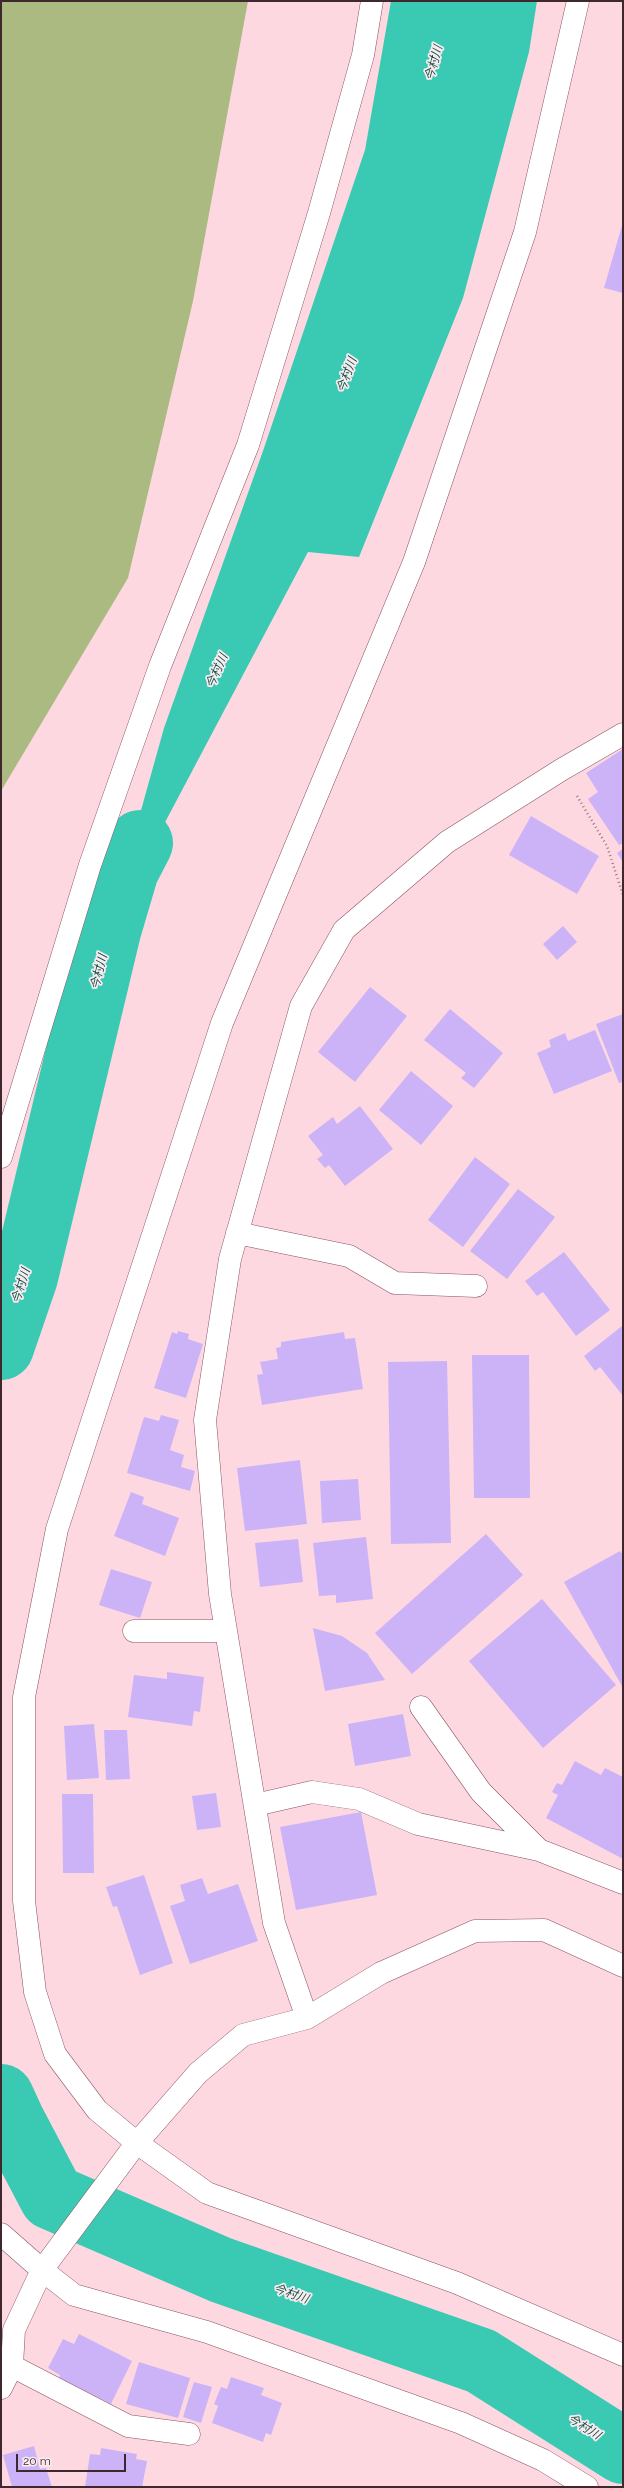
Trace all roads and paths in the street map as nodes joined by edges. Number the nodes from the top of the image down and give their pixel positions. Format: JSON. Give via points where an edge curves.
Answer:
{"nodes":[{"id":1,"x":372,"y":1,"type":"edge"},
{"id":2,"x":578,"y":1,"type":"edge"},
{"id":3,"x":623,"y":734,"type":"edge"},
{"id":4,"x":561,"y":770,"type":"junction"},
{"id":5,"x":623,"y":895,"type":"edge"},
{"id":6,"x":1,"y":1157,"type":"edge"},
{"id":7,"x":237,"y":1233,"type":"junction"},
{"id":8,"x":476,"y":1286,"type":"dead end"},
{"id":9,"x":134,"y":1631,"type":"dead end"},
{"id":10,"x":226,"y":1631,"type":"junction"},
{"id":11,"x":421,"y":1707,"type":"dead end"},
{"id":12,"x":255,"y":1805,"type":"junction"},
{"id":13,"x":539,"y":1850,"type":"junction"},
{"id":14,"x":623,"y":1882,"type":"edge"},
{"id":15,"x":623,"y":1966,"type":"edge"},
{"id":16,"x":307,"y":2018,"type":"junction"},
{"id":17,"x":136,"y":2144,"type":"junction"},
{"id":18,"x":1,"y":2234,"type":"edge"},
{"id":19,"x":43,"y":2269,"type":"junction"},
{"id":20,"x":623,"y":2355,"type":"edge"},
{"id":21,"x":12,"y":2366,"type":"junction"},
{"id":22,"x":1,"y":2388,"type":"edge"},
{"id":23,"x":189,"y":2434,"type":"dead end"},
{"id":24,"x":587,"y":2487,"type":"edge"}],
"edges":[{"from":1,"to":6,"type":"street","via":[[363,55],[319,213],[248,445],[160,666],[90,865]]},
{"from":2,"to":17,"type":"street","via":[[525,232],[419,547],[222,1023],[56,1529],[24,1697],[24,1900],[34,1984],[56,2054],[97,2110]]},
{"from":3,"to":4,"type":"street"},
{"from":4,"to":5,"type":"path","via":[[607,846]]},
{"from":4,"to":7,"type":"street","via":[[447,842],[344,930],[301,1006]]},
{"from":7,"to":8,"type":"street","via":[[349,1256],[395,1283]]},
{"from":7,"to":10,"type":"street","via":[[230,1259],[205,1420],[220,1594]]},
{"from":9,"to":10,"type":"street"},
{"from":10,"to":12,"type":"street"},
{"from":11,"to":13,"type":"street","via":[[481,1792]]},
{"from":12,"to":13,"type":"street","via":[[312,1792],[358,1799],[418,1824]]},
{"from":12,"to":16,"type":"street","via":[[274,1923]]},
{"from":13,"to":14,"type":"street"},
{"from":15,"to":16,"type":"street","via":[[544,1930],[475,1931],[381,1973]]},
{"from":16,"to":17,"type":"street","via":[[243,2035],[198,2073]]},
{"from":17,"to":19,"type":"street"},
{"from":17,"to":20,"type":"street","via":[[208,2193],[457,2283]]},
{"from":18,"to":19,"type":"street"},
{"from":19,"to":21,"type":"street","via":[[14,2330]]},
{"from":19,"to":24,"type":"street","via":[[74,2295],[208,2332],[461,2423],[543,2460]]},
{"from":21,"to":22,"type":"street"},
{"from":21,"to":23,"type":"street","via":[[128,2426]]}]}
